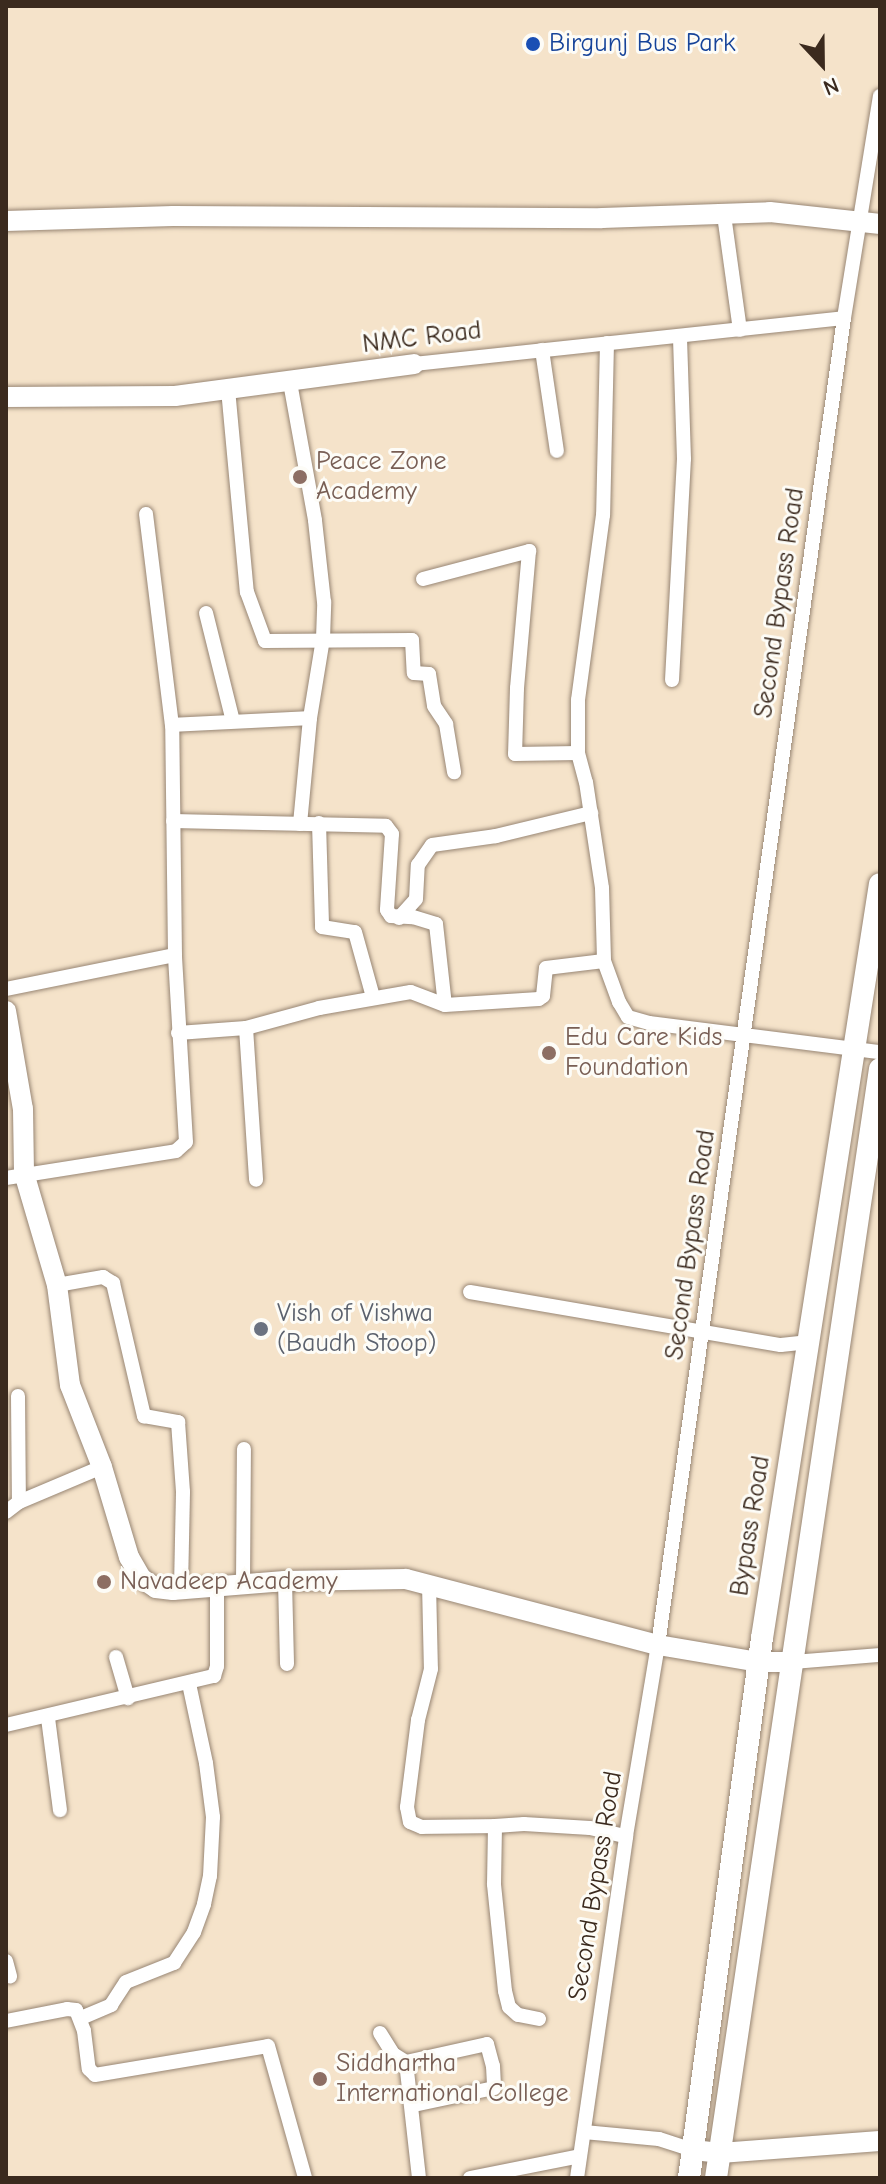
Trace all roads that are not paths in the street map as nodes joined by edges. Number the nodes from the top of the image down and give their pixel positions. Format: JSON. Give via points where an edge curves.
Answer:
{"nodes":[{"id":1,"x":880,"y":96,"type":"edge"},
{"id":2,"x":724,"y":215,"type":"junction"},
{"id":3,"x":6,"y":221,"type":"edge"},
{"id":4,"x":871,"y":222,"type":"edge"},
{"id":5,"x":844,"y":318,"type":"junction"},
{"id":6,"x":740,"y":330,"type":"junction"},
{"id":7,"x":680,"y":337,"type":"junction"},
{"id":8,"x":607,"y":343,"type":"junction"},
{"id":9,"x":542,"y":350,"type":"junction"},
{"id":10,"x":414,"y":364,"type":"joint"},
{"id":11,"x":290,"y":382,"type":"junction"},
{"id":12,"x":228,"y":389,"type":"junction"},
{"id":13,"x":6,"y":397,"type":"edge"},
{"id":14,"x":557,"y":451,"type":"dead end"},
{"id":15,"x":146,"y":514,"type":"dead end"},
{"id":16,"x":423,"y":579,"type":"dead end"},
{"id":17,"x":206,"y":613,"type":"dead end"},
{"id":18,"x":323,"y":639,"type":"junction"},
{"id":19,"x":672,"y":680,"type":"dead end"},
{"id":20,"x":310,"y":718,"type":"junction"},
{"id":21,"x":233,"y":721,"type":"junction"},
{"id":22,"x":172,"y":725,"type":"junction"},
{"id":23,"x":578,"y":753,"type":"junction"},
{"id":24,"x":454,"y":772,"type":"dead end"},
{"id":25,"x":591,"y":813,"type":"junction"},
{"id":26,"x":173,"y":821,"type":"junction"},
{"id":27,"x":319,"y":823,"type":"junction"},
{"id":28,"x":300,"y":824,"type":"junction"},
{"id":29,"x":880,"y":884,"type":"edge"},
{"id":30,"x":399,"y":918,"type":"junction"},
{"id":31,"x":175,"y":955,"type":"junction"},
{"id":32,"x":604,"y":961,"type":"junction"},
{"id":33,"x":6,"y":989,"type":"edge"},
{"id":34,"x":373,"y":997,"type":"junction"},
{"id":35,"x":445,"y":1005,"type":"junction"},
{"id":36,"x":6,"y":1011,"type":"edge"},
{"id":37,"x":246,"y":1028,"type":"junction"},
{"id":38,"x":178,"y":1033,"type":"junction"},
{"id":39,"x":745,"y":1034,"type":"junction"},
{"id":40,"x":856,"y":1047,"type":"junction"},
{"id":41,"x":880,"y":1052,"type":"edge"},
{"id":42,"x":880,"y":1069,"type":"edge"},
{"id":43,"x":12,"y":1078,"type":"edge"},
{"id":44,"x":15,"y":1176,"type":"edge"},
{"id":45,"x":256,"y":1180,"type":"dead end"},
{"id":46,"x":57,"y":1285,"type":"junction"},
{"id":47,"x":470,"y":1292,"type":"dead end"},
{"id":48,"x":704,"y":1332,"type":"junction"},
{"id":49,"x":809,"y":1342,"type":"junction"},
{"id":50,"x":18,"y":1396,"type":"dead end"},
{"id":51,"x":244,"y":1449,"type":"dead end"},
{"id":52,"x":102,"y":1467,"type":"junction"},
{"id":53,"x":19,"y":1502,"type":"junction"},
{"id":54,"x":6,"y":1512,"type":"edge"},
{"id":55,"x":285,"y":1581,"type":"junction"},
{"id":56,"x":243,"y":1584,"type":"junction"},
{"id":57,"x":429,"y":1584,"type":"junction"},
{"id":58,"x":217,"y":1585,"type":"junction"},
{"id":59,"x":181,"y":1589,"type":"junction"},
{"id":60,"x":658,"y":1645,"type":"junction"},
{"id":61,"x":880,"y":1655,"type":"edge"},
{"id":62,"x":116,"y":1657,"type":"dead end"},
{"id":63,"x":759,"y":1662,"type":"junction"},
{"id":64,"x":794,"y":1662,"type":"junction"},
{"id":65,"x":287,"y":1664,"type":"dead end"},
{"id":66,"x":189,"y":1684,"type":"junction"},
{"id":67,"x":128,"y":1698,"type":"junction"},
{"id":68,"x":48,"y":1718,"type":"junction"},
{"id":69,"x":6,"y":1725,"type":"edge"},
{"id":70,"x":60,"y":1810,"type":"dead end"},
{"id":71,"x":495,"y":1826,"type":"junction"},
{"id":72,"x":626,"y":1836,"type":"junction"},
{"id":73,"x":729,"y":1888,"type":"junction"},
{"id":74,"x":760,"y":1894,"type":"junction"},
{"id":75,"x":81,"y":2018,"type":"junction"},
{"id":76,"x":539,"y":2019,"type":"dead end"},
{"id":77,"x":6,"y":2021,"type":"edge"},
{"id":78,"x":380,"y":2033,"type":"dead end"},
{"id":79,"x":406,"y":2062,"type":"junction"},
{"id":80,"x":413,"y":2105,"type":"junction"},
{"id":81,"x":584,"y":2132,"type":"junction"},
{"id":82,"x":880,"y":2141,"type":"edge"},
{"id":83,"x":693,"y":2150,"type":"junction"},
{"id":84,"x":720,"y":2153,"type":"junction"},
{"id":85,"x":580,"y":2156,"type":"junction"},
{"id":86,"x":305,"y":2178,"type":"edge"},
{"id":87,"x":419,"y":2178,"type":"edge"},
{"id":88,"x":470,"y":2178,"type":"edge"},
{"id":89,"x":577,"y":2178,"type":"edge"},
{"id":90,"x":689,"y":2178,"type":"edge"},
{"id":91,"x":716,"y":2178,"type":"edge"}],
"edges":[{"from":1,"to":4,"type":"street"},
{"from":2,"to":3,"type":"street"},
{"from":2,"to":4,"type":"street","via":[[770,212]]},
{"from":2,"to":6,"type":"street"},
{"from":4,"to":5,"type":"street","name":"Second Bypass Road"},
{"from":5,"to":6,"type":"street","name":"NMC Road"},
{"from":5,"to":39,"type":"street","name":"Second Bypass Road"},
{"from":6,"to":7,"type":"street","name":"NMC Road"},
{"from":7,"to":8,"type":"street","name":"NMC Road"},
{"from":7,"to":19,"type":"street","via":[[684,459]]},
{"from":8,"to":9,"type":"street","name":"NMC Road"},
{"from":8,"to":23,"type":"street","via":[[603,515],[578,700]]},
{"from":9,"to":10,"type":"street","name":"NMC Road"},
{"from":9,"to":14,"type":"street"},
{"from":10,"to":11,"type":"street","name":"NMC Road"},
{"from":11,"to":12,"type":"street","name":"NMC Road"},
{"from":11,"to":18,"type":"street","via":[[315,520]]},
{"from":12,"to":13,"type":"street","name":"NMC Road","via":[[175,396]]},
{"from":12,"to":18,"type":"street","via":[[247,592],[265,641]]},
{"from":15,"to":22,"type":"street"},
{"from":16,"to":23,"type":"street","via":[[529,551],[515,754]]},
{"from":17,"to":21,"type":"street"},
{"from":18,"to":20,"type":"street"},
{"from":18,"to":24,"type":"street","via":[[412,640],[414,673],[429,674],[434,706],[446,724]]},
{"from":20,"to":21,"type":"street"},
{"from":20,"to":28,"type":"street"},
{"from":21,"to":22,"type":"street"},
{"from":22,"to":26,"type":"street"},
{"from":23,"to":25,"type":"street"},
{"from":25,"to":30,"type":"street","via":[[432,845],[418,865],[416,899]]},
{"from":25,"to":32,"type":"street","via":[[602,888]]},
{"from":26,"to":28,"type":"street"},
{"from":26,"to":31,"type":"street"},
{"from":27,"to":28,"type":"street"},
{"from":27,"to":30,"type":"street","via":[[390,829],[387,910]]},
{"from":27,"to":34,"type":"street","via":[[322,927],[355,932]]},
{"from":29,"to":40,"type":"main road","name":"Bypass Road"},
{"from":30,"to":35,"type":"street","via":[[436,924]]},
{"from":31,"to":33,"type":"street"},
{"from":31,"to":38,"type":"street"},
{"from":32,"to":35,"type":"street","via":[[546,968],[539,999]]},
{"from":32,"to":39,"type":"street","via":[[628,1017]]},
{"from":34,"to":35,"type":"street","via":[[411,992]]},
{"from":34,"to":37,"type":"street"},
{"from":36,"to":43,"type":"street"},
{"from":37,"to":38,"type":"street"},
{"from":37,"to":45,"type":"street"},
{"from":38,"to":44,"type":"street","via":[[184,1147]]},
{"from":39,"to":40,"type":"street"},
{"from":39,"to":48,"type":"street","name":"Second Bypass Road"},
{"from":40,"to":41,"type":"street"},
{"from":40,"to":49,"type":"main road","name":"Bypass Road"},
{"from":42,"to":64,"type":"main road"},
{"from":43,"to":44,"type":"street"},
{"from":44,"to":46,"type":"street"},
{"from":46,"to":52,"type":"street","via":[[70,1385]]},
{"from":46,"to":59,"type":"street","via":[[103,1277],[113,1283],[144,1416],[178,1422],[183,1476]]},
{"from":47,"to":48,"type":"street"},
{"from":48,"to":49,"type":"street","via":[[781,1345]]},
{"from":48,"to":60,"type":"street","name":"Second Bypass Road"},
{"from":49,"to":63,"type":"main road","name":"Bypass Road"},
{"from":50,"to":53,"type":"street"},
{"from":51,"to":56,"type":"street"},
{"from":52,"to":53,"type":"street"},
{"from":52,"to":59,"type":"street","via":[[129,1557],[141,1578],[156,1588]]},
{"from":53,"to":54,"type":"street"},
{"from":55,"to":56,"type":"street"},
{"from":55,"to":57,"type":"street","via":[[376,1577]]},
{"from":55,"to":65,"type":"street"},
{"from":56,"to":58,"type":"street"},
{"from":57,"to":60,"type":"street"},
{"from":57,"to":71,"type":"street","via":[[431,1669],[418,1720],[407,1807],[410,1822],[422,1827]]},
{"from":58,"to":59,"type":"street"},
{"from":58,"to":66,"type":"street","via":[[217,1666],[214,1676]]},
{"from":60,"to":63,"type":"street"},
{"from":60,"to":72,"type":"street","name":"Second Bypass Road"},
{"from":61,"to":64,"type":"street"},
{"from":62,"to":67,"type":"street"},
{"from":63,"to":64,"type":"street"},
{"from":63,"to":73,"type":"main road","name":"Bypass Road"},
{"from":64,"to":74,"type":"main road"},
{"from":66,"to":67,"type":"street"},
{"from":66,"to":75,"type":"street","via":[[213,1817],[204,1904],[174,1963],[126,1982],[111,2005]]},
{"from":67,"to":68,"type":"street"},
{"from":68,"to":69,"type":"street"},
{"from":68,"to":70,"type":"street"},
{"from":71,"to":72,"type":"street","via":[[590,1828]]},
{"from":71,"to":76,"type":"street","via":[[494,1884],[505,1991],[509,2007],[518,2015]]},
{"from":72,"to":81,"type":"street","name":"Second Bypass Road"},
{"from":73,"to":74,"type":"main road"},
{"from":73,"to":83,"type":"main road","name":"Bypass Road"},
{"from":74,"to":84,"type":"main road"},
{"from":75,"to":77,"type":"street","via":[[76,2010],[67,2009]]},
{"from":75,"to":86,"type":"street","via":[[89,2069],[95,2075],[268,2046]]},
{"from":78,"to":79,"type":"street","via":[[393,2054]]},
{"from":79,"to":80,"type":"street"},
{"from":79,"to":80,"type":"street","via":[[487,2044],[493,2066],[494,2088]]},
{"from":80,"to":87,"type":"street"},
{"from":81,"to":83,"type":"street","via":[[659,2139]]},
{"from":81,"to":85,"type":"street","name":"Second Bypass Road"},
{"from":82,"to":84,"type":"street"},
{"from":83,"to":84,"type":"street"},
{"from":83,"to":90,"type":"main road","name":"Bypass Road"},
{"from":84,"to":91,"type":"main road"},
{"from":85,"to":88,"type":"street"},
{"from":85,"to":89,"type":"street","name":"Second Bypass Road"}]}
